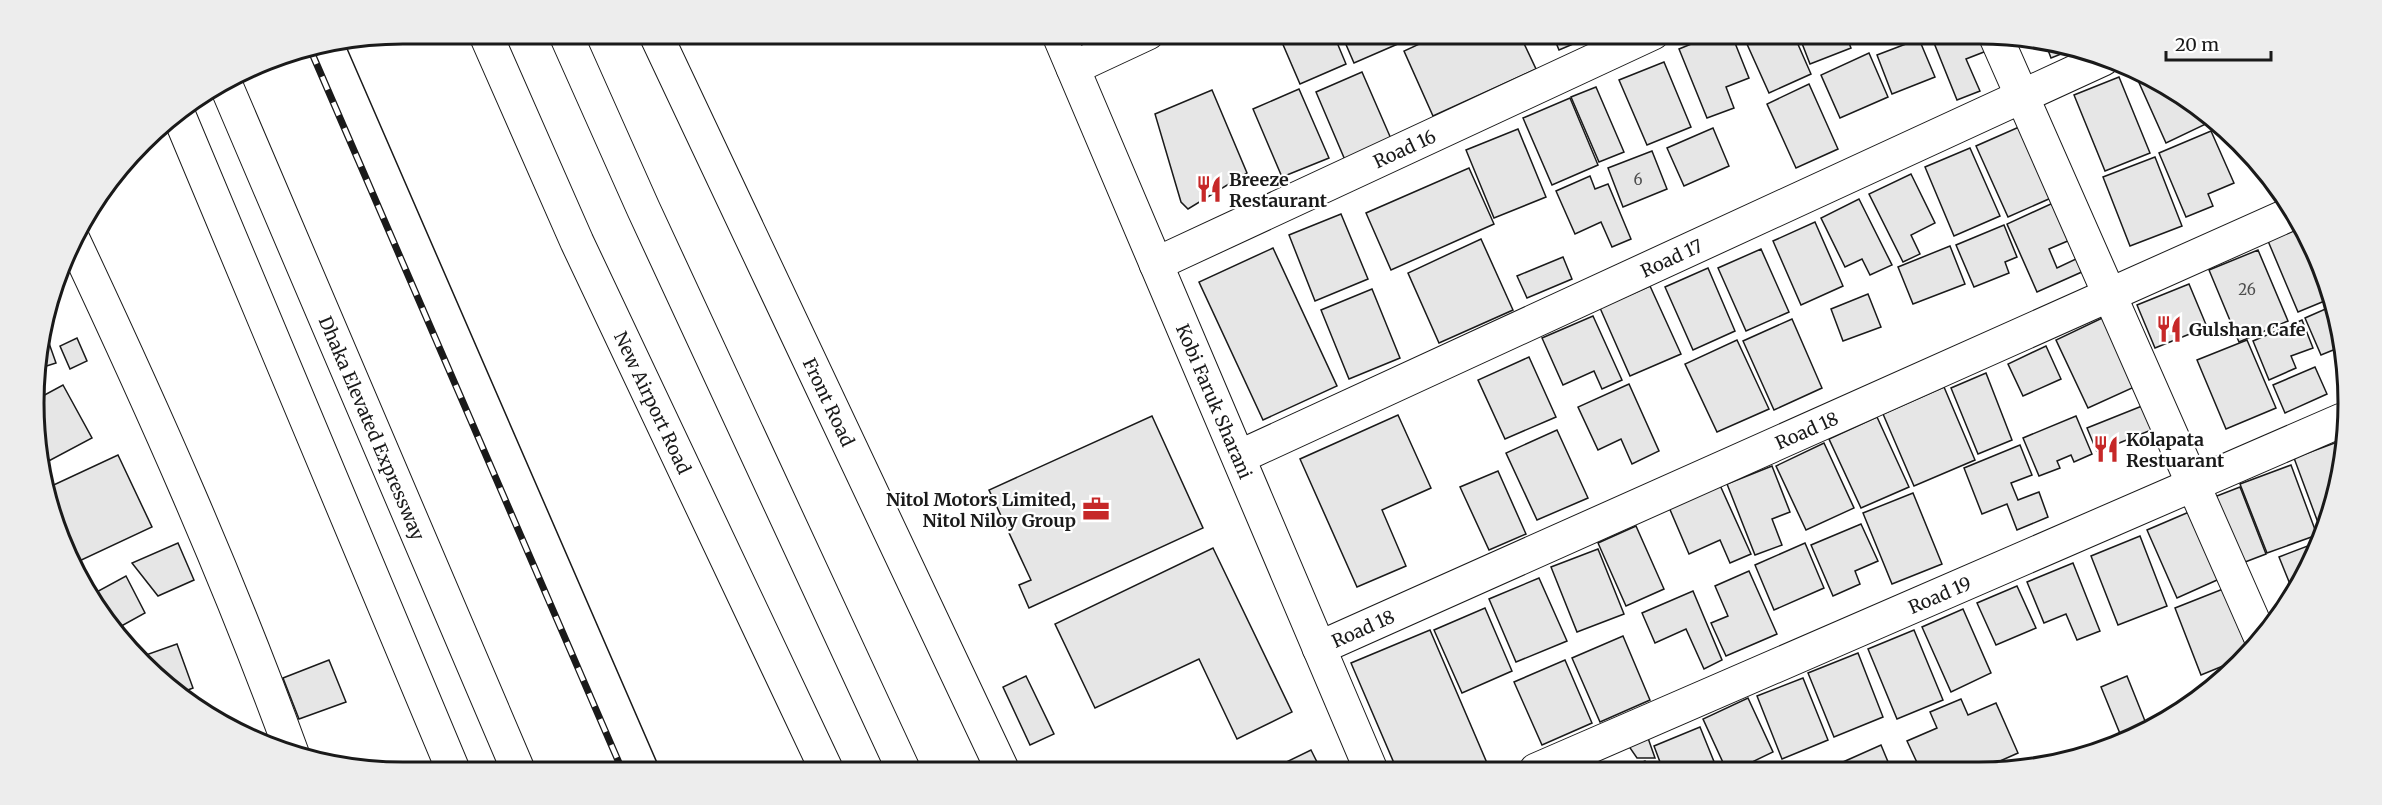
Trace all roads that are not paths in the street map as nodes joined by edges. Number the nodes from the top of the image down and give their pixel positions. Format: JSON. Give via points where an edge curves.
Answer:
{"nodes":[{"id":1,"x":490,"y":44,"type":"edge"},
{"id":2,"x":570,"y":44,"type":"edge"},
{"id":3,"x":660,"y":44,"type":"edge"},
{"id":4,"x":1063,"y":44,"type":"edge"},
{"id":5,"x":1124,"y":44,"type":"edge"},
{"id":6,"x":1629,"y":44,"type":"edge"},
{"id":7,"x":1999,"y":44,"type":"edge"},
{"id":8,"x":2095,"y":63,"type":"edge"},
{"id":9,"x":1073,"y":68,"type":"junction"},
{"id":10,"x":228,"y":89,"type":"edge"},
{"id":11,"x":2022,"y":96,"type":"junction"},
{"id":12,"x":181,"y":120,"type":"edge"},
{"id":13,"x":2286,"y":216,"type":"edge"},
{"id":14,"x":78,"y":250,"type":"edge"},
{"id":15,"x":1156,"y":264,"type":"junction"},
{"id":16,"x":2110,"y":296,"type":"junction"},
{"id":17,"x":2338,"y":422,"type":"edge"},
{"id":18,"x":1239,"y":457,"type":"junction"},
{"id":19,"x":2193,"y":484,"type":"junction"},
{"id":20,"x":2257,"y":629,"type":"edge"},
{"id":21,"x":1319,"y":648,"type":"junction"},
{"id":22,"x":288,"y":742,"type":"edge"},
{"id":23,"x":450,"y":762,"type":"edge"},
{"id":24,"x":515,"y":762,"type":"edge"},
{"id":25,"x":823,"y":762,"type":"edge"},
{"id":26,"x":900,"y":762,"type":"edge"},
{"id":27,"x":999,"y":762,"type":"edge"},
{"id":28,"x":1368,"y":762,"type":"edge"},
{"id":29,"x":1554,"y":762,"type":"edge"}],
"edges":[{"from":1,"to":25,"type":"main road","name":"New Airport Road","via":[[577,242]]},
{"from":2,"to":26,"type":"main road"},
{"from":3,"to":27,"type":"main road","name":"Front Road"},
{"from":4,"to":9,"type":"main road","name":"Kobi Faruk Sharani"},
{"from":5,"to":9,"type":"main road"},
{"from":6,"to":15,"type":"main road","name":"Road 16"},
{"from":7,"to":11,"type":"main road"},
{"from":8,"to":11,"type":"main road","name":"Road 17"},
{"from":9,"to":15,"type":"main road","name":"Kobi Faruk Sharani"},
{"from":10,"to":24,"type":"main road","name":"Dhaka Elevated Expressway"},
{"from":11,"to":16,"type":"main road"},
{"from":11,"to":18,"type":"main road","name":"Road 17"},
{"from":12,"to":23,"type":"main road"},
{"from":13,"to":16,"type":"main road","name":"Road 18"},
{"from":14,"to":22,"type":"main road","via":[[150,403],[255,649]]},
{"from":15,"to":18,"type":"main road","name":"Kobi Faruk Sharani"},
{"from":16,"to":19,"type":"main road"},
{"from":16,"to":21,"type":"main road","name":"Road 18"},
{"from":17,"to":19,"type":"main road","name":"Road 19"},
{"from":18,"to":21,"type":"main road","name":"Kobi Faruk Sharani"},
{"from":19,"to":20,"type":"main road"},
{"from":19,"to":29,"type":"main road","name":"Road 19"},
{"from":21,"to":28,"type":"main road","name":"Kobi Faruk Sharani"}]}
